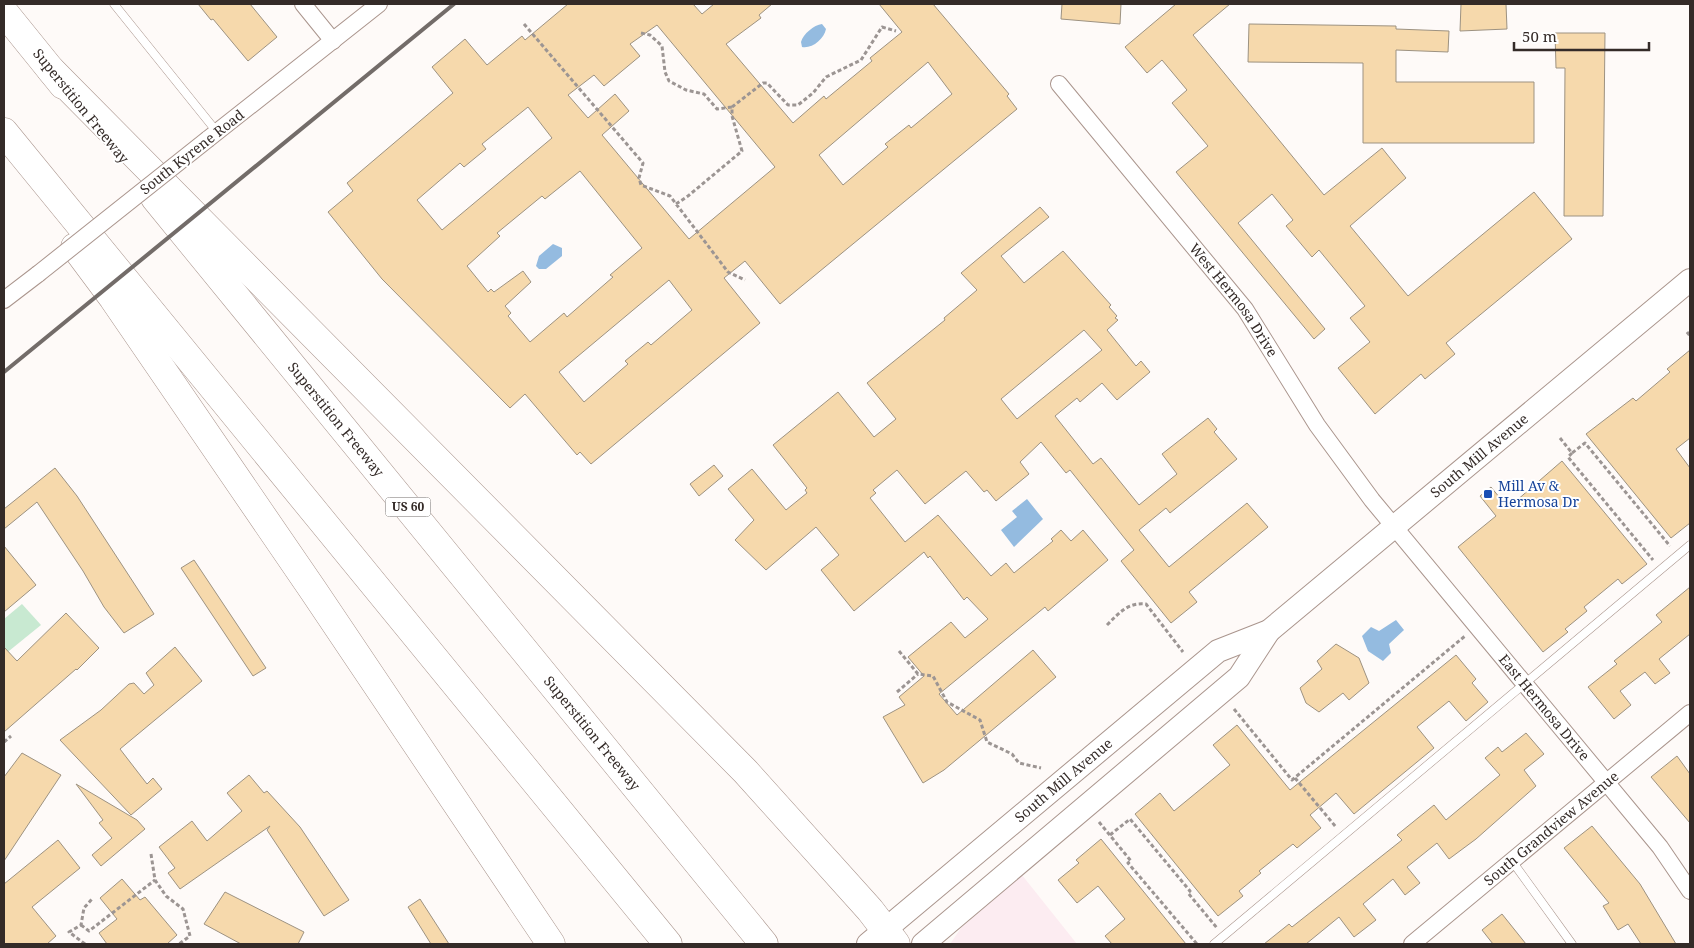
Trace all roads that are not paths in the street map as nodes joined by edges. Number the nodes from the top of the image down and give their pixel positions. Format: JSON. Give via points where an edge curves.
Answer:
{"nodes":[{"id":1,"x":114,"y":4,"type":"edge"},
{"id":2,"x":303,"y":4,"type":"edge"},
{"id":3,"x":379,"y":4,"type":"edge"},
{"id":4,"x":4,"y":12,"type":"edge"},
{"id":5,"x":333,"y":41,"type":"junction"},
{"id":6,"x":51,"y":70,"type":"junction"},
{"id":7,"x":1059,"y":84,"type":"dead end"},
{"id":8,"x":4,"y":132,"type":"edge"},
{"id":9,"x":213,"y":136,"type":"junction"},
{"id":10,"x":4,"y":152,"type":"edge"},
{"id":11,"x":1690,"y":280,"type":"edge"},
{"id":12,"x":4,"y":300,"type":"edge"},
{"id":13,"x":1394,"y":526,"type":"junction"},
{"id":14,"x":1690,"y":545,"type":"edge"},
{"id":15,"x":1268,"y":631,"type":"junction"},
{"id":16,"x":1526,"y":684,"type":"junction"},
{"id":17,"x":1690,"y":712,"type":"edge"},
{"id":18,"x":1605,"y":782,"type":"junction"},
{"id":19,"x":1512,"y":861,"type":"junction"},
{"id":20,"x":1690,"y":891,"type":"edge"},
{"id":21,"x":883,"y":939,"type":"edge"},
{"id":22,"x":551,"y":944,"type":"edge"},
{"id":23,"x":668,"y":944,"type":"edge"},
{"id":24,"x":764,"y":944,"type":"edge"},
{"id":25,"x":923,"y":944,"type":"edge"},
{"id":26,"x":1214,"y":944,"type":"edge"},
{"id":27,"x":1413,"y":944,"type":"edge"},
{"id":28,"x":1572,"y":944,"type":"edge"}],
"edges":[{"from":1,"to":9,"type":"lane"},
{"from":2,"to":5,"type":"street"},
{"from":3,"to":5,"type":"street","name":"South Kyrene Road"},
{"from":4,"to":6,"type":"highway","name":"Superstition Freeway","number":"US 60"},
{"from":5,"to":9,"type":"street","name":"South Kyrene Road"},
{"from":6,"to":21,"type":"highway","via":[[745,771]]},
{"from":6,"to":24,"type":"highway","name":"Superstition Freeway","number":"US 60"},
{"from":7,"to":13,"type":"street","name":"West Hermosa Drive","via":[[1245,309],[1317,425]]},
{"from":8,"to":23,"type":"highway"},
{"from":9,"to":12,"type":"street","name":"South Kyrene Road","bridge":true},
{"from":10,"to":22,"type":"highway","via":[[113,298]]},
{"from":11,"to":13,"type":"main road","name":"South Mill Avenue"},
{"from":13,"to":15,"type":"main road","name":"South Mill Avenue"},
{"from":13,"to":16,"type":"street","name":"East Hermosa Drive"},
{"from":14,"to":16,"type":"lane"},
{"from":15,"to":21,"type":"main road","name":"South Mill Avenue","via":[[1218,651]]},
{"from":15,"to":25,"type":"main road","name":"South Mill Avenue","via":[[1239,677]]},
{"from":16,"to":18,"type":"street","name":"East Hermosa Drive"},
{"from":16,"to":26,"type":"lane"},
{"from":17,"to":18,"type":"street","name":"South Grandview Avenue"},
{"from":18,"to":19,"type":"street","name":"South Grandview Avenue"},
{"from":18,"to":20,"type":"street","name":"East Hermosa Drive","via":[[1660,847]]},
{"from":19,"to":27,"type":"street","name":"South Grandview Avenue"},
{"from":19,"to":28,"type":"lane"}]}
